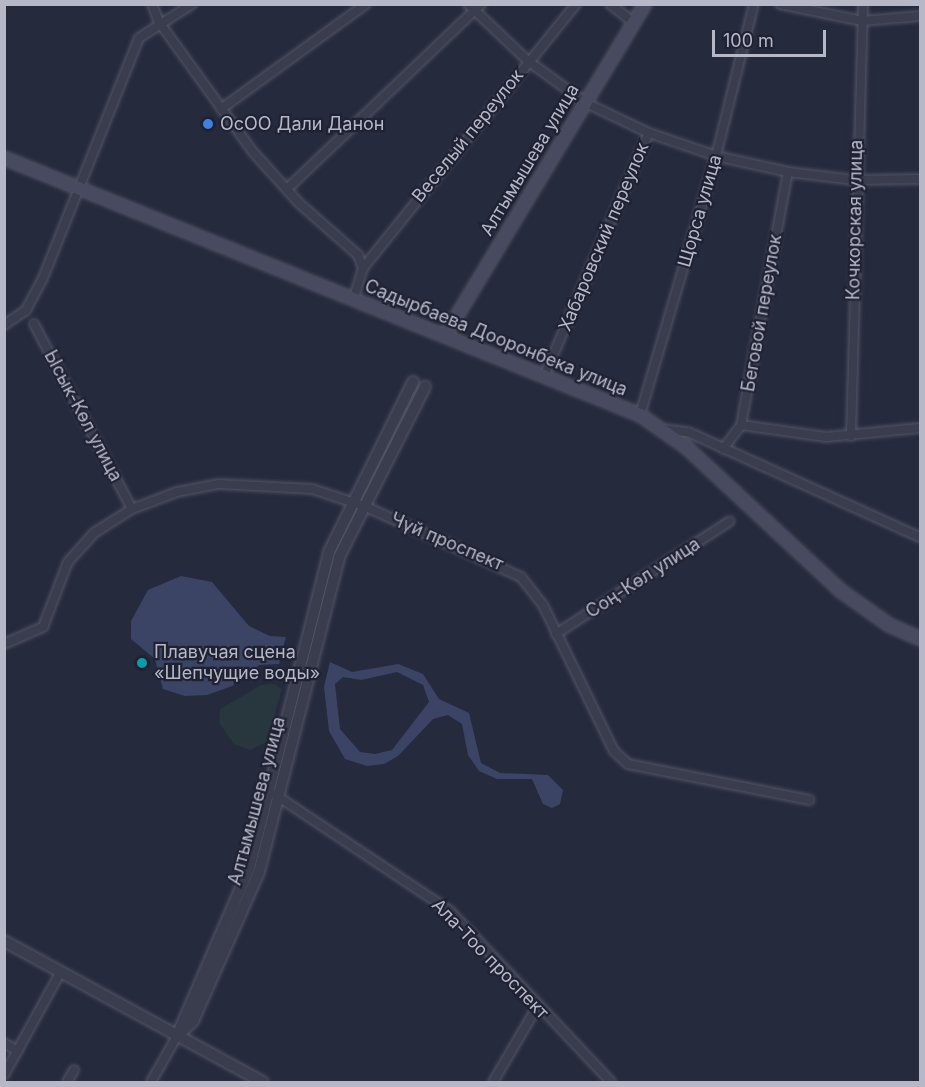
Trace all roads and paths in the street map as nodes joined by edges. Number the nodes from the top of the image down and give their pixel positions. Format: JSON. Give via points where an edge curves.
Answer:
{"nodes":[{"id":1,"x":152,"y":4,"type":"edge"},
{"id":2,"x":192,"y":4,"type":"edge"},
{"id":3,"x":366,"y":4,"type":"edge"},
{"id":4,"x":481,"y":4,"type":"edge"},
{"id":5,"x":576,"y":4,"type":"edge"},
{"id":6,"x":610,"y":4,"type":"edge"},
{"id":7,"x":645,"y":4,"type":"edge"},
{"id":8,"x":754,"y":4,"type":"edge"},
{"id":9,"x":780,"y":4,"type":"edge"},
{"id":10,"x":863,"y":4,"type":"edge"},
{"id":11,"x":471,"y":8,"type":"edge"},
{"id":12,"x":921,"y":16,"type":"edge"},
{"id":13,"x":862,"y":21,"type":"junction"},
{"id":14,"x":159,"y":22,"type":"junction"},
{"id":15,"x":634,"y":23,"type":"junction"},
{"id":16,"x":528,"y":61,"type":"junction"},
{"id":17,"x":586,"y":103,"type":"junction"},
{"id":18,"x":221,"y":109,"type":"junction"},
{"id":19,"x":649,"y":133,"type":"junction"},
{"id":20,"x":716,"y":156,"type":"junction"},
{"id":21,"x":4,"y":158,"type":"edge"},
{"id":22,"x":788,"y":172,"type":"junction"},
{"id":23,"x":921,"y":179,"type":"edge"},
{"id":24,"x":855,"y":180,"type":"junction"},
{"id":25,"x":79,"y":186,"type":"junction"},
{"id":26,"x":287,"y":189,"type":"junction"},
{"id":27,"x":363,"y":268,"type":"junction"},
{"id":28,"x":353,"y":300,"type":"junction"},
{"id":29,"x":34,"y":324,"type":"dead end"},
{"id":30,"x":4,"y":325,"type":"edge"},
{"id":31,"x":446,"y":334,"type":"junction"},
{"id":32,"x":545,"y":374,"type":"junction"},
{"id":33,"x":413,"y":382,"type":"dead end"},
{"id":34,"x":425,"y":387,"type":"dead end"},
{"id":35,"x":640,"y":416,"type":"junction"},
{"id":36,"x":741,"y":425,"type":"junction"},
{"id":37,"x":660,"y":428,"type":"junction"},
{"id":38,"x":921,"y":428,"type":"edge"},
{"id":39,"x":851,"y":436,"type":"junction"},
{"id":40,"x":723,"y":449,"type":"junction"},
{"id":41,"x":358,"y":504,"type":"junction"},
{"id":42,"x":132,"y":508,"type":"junction"},
{"id":43,"x":730,"y":521,"type":"dead end"},
{"id":44,"x":921,"y":537,"type":"edge"},
{"id":45,"x":556,"y":634,"type":"junction"},
{"id":46,"x":921,"y":639,"type":"edge"},
{"id":47,"x":4,"y":644,"type":"edge"},
{"id":48,"x":268,"y":792,"type":"junction"},
{"id":49,"x":280,"y":795,"type":"junction"},
{"id":50,"x":809,"y":800,"type":"dead end"},
{"id":51,"x":4,"y":941,"type":"edge"},
{"id":52,"x":60,"y":973,"type":"junction"},
{"id":53,"x":537,"y":1007,"type":"junction"},
{"id":54,"x":177,"y":1036,"type":"junction"},
{"id":55,"x":4,"y":1043,"type":"edge"},
{"id":56,"x":18,"y":1051,"type":"junction"},
{"id":57,"x":74,"y":1070,"type":"dead end"},
{"id":58,"x":4,"y":1075,"type":"edge"},
{"id":59,"x":67,"y":1083,"type":"edge"},
{"id":60,"x":151,"y":1083,"type":"edge"},
{"id":61,"x":262,"y":1083,"type":"edge"},
{"id":62,"x":493,"y":1083,"type":"edge"},
{"id":63,"x":611,"y":1083,"type":"edge"}],
"edges":[{"from":1,"to":14,"type":"street"},
{"from":2,"to":14,"type":"street"},
{"from":3,"to":18,"type":"street"},
{"from":4,"to":11,"type":"street"},
{"from":5,"to":16,"type":"street","name":"Веселый переулок"},
{"from":6,"to":15,"type":"street"},
{"from":7,"to":15,"type":"main road","name":"Алтымышева улица"},
{"from":8,"to":20,"type":"street","name":"Щорса улица"},
{"from":9,"to":13,"type":"street"},
{"from":10,"to":13,"type":"street","name":"Кочкорская улица"},
{"from":11,"to":16,"type":"street"},
{"from":11,"to":26,"type":"street"},
{"from":12,"to":13,"type":"street"},
{"from":13,"to":24,"type":"street","name":"Кочкорская улица"},
{"from":14,"to":18,"type":"street"},
{"from":14,"to":25,"type":"street","via":[[146,30],[132,49]]},
{"from":15,"to":17,"type":"main road","name":"Алтымышева улица"},
{"from":16,"to":17,"type":"street"},
{"from":16,"to":27,"type":"street","name":"Веселый переулок"},
{"from":17,"to":19,"type":"street"},
{"from":17,"to":31,"type":"main road","name":"Алтымышева улица"},
{"from":18,"to":26,"type":"street"},
{"from":19,"to":20,"type":"street"},
{"from":19,"to":32,"type":"street","name":"Хабаровский переулок"},
{"from":20,"to":22,"type":"street"},
{"from":20,"to":35,"type":"street","name":"Щорса улица"},
{"from":21,"to":25,"type":"main road","name":"Садырбаева Дооронбека улица"},
{"from":22,"to":24,"type":"street"},
{"from":22,"to":36,"type":"street","name":"Беговой переулок"},
{"from":23,"to":24,"type":"street"},
{"from":24,"to":39,"type":"street","name":"Кочкорская улица"},
{"from":25,"to":28,"type":"main road","name":"Садырбаева Дооронбека улица"},
{"from":25,"to":30,"type":"street","via":[[26,310]]},
{"from":26,"to":27,"type":"street","via":[[358,255]]},
{"from":27,"to":28,"type":"street"},
{"from":28,"to":31,"type":"main road","name":"Садырбаева Дооронбека улица"},
{"from":29,"to":42,"type":"street","name":"Ысык-Көл улица"},
{"from":31,"to":32,"type":"main road","name":"Садырбаева Дооронбека улица"},
{"from":32,"to":35,"type":"main road","name":"Садырбаева Дооронбека улица"},
{"from":33,"to":41,"type":"street","name":"Алтымышева улица"},
{"from":34,"to":41,"type":"street","name":"Алтымышева улица"},
{"from":35,"to":37,"type":"main road","name":"Садырбаева Дооронбека улица"},
{"from":36,"to":39,"type":"street","via":[[786,433]]},
{"from":36,"to":40,"type":"street","name":"Беговой переулок"},
{"from":37,"to":40,"type":"street","via":[[688,432]]},
{"from":37,"to":46,"type":"main road","name":"Садырбаева Дооронбека улица","via":[[722,478],[841,591],[889,625]]},
{"from":38,"to":39,"type":"street"},
{"from":40,"to":44,"type":"street"},
{"from":41,"to":42,"type":"street","name":"Чүй проспект","via":[[312,489],[241,483],[177,492]]},
{"from":41,"to":45,"type":"street","name":"Чүй проспект","via":[[512,570],[537,595]]},
{"from":41,"to":48,"type":"street","name":"Алтымышева улица","via":[[329,552]]},
{"from":41,"to":49,"type":"street","name":"Алтымышева улица","via":[[337,564]]},
{"from":42,"to":47,"type":"street","name":"Чүй проспект","via":[[94,533],[68,562],[43,627]]},
{"from":43,"to":45,"type":"street","name":"Соң-Көл улица"},
{"from":45,"to":50,"type":"street","name":"Чүй проспект","via":[[614,750],[628,764]]},
{"from":48,"to":49,"type":"street","name":"Ала-Тоо проспект"},
{"from":48,"to":54,"type":"street","name":"Алтымышева улица","via":[[242,886]]},
{"from":49,"to":53,"type":"street","name":"Ала-Тоо проспект","via":[[438,901]]},
{"from":49,"to":54,"type":"street","name":"Алтымышева улица","via":[[246,907],[193,1021]]},
{"from":51,"to":52,"type":"street"},
{"from":52,"to":54,"type":"street"},
{"from":52,"to":56,"type":"street"},
{"from":53,"to":62,"type":"street"},
{"from":53,"to":63,"type":"street","name":"Ала-Тоо проспект"},
{"from":54,"to":60,"type":"street"},
{"from":54,"to":61,"type":"street"},
{"from":55,"to":56,"type":"street"},
{"from":56,"to":58,"type":"street"},
{"from":57,"to":59,"type":"street"}]}
